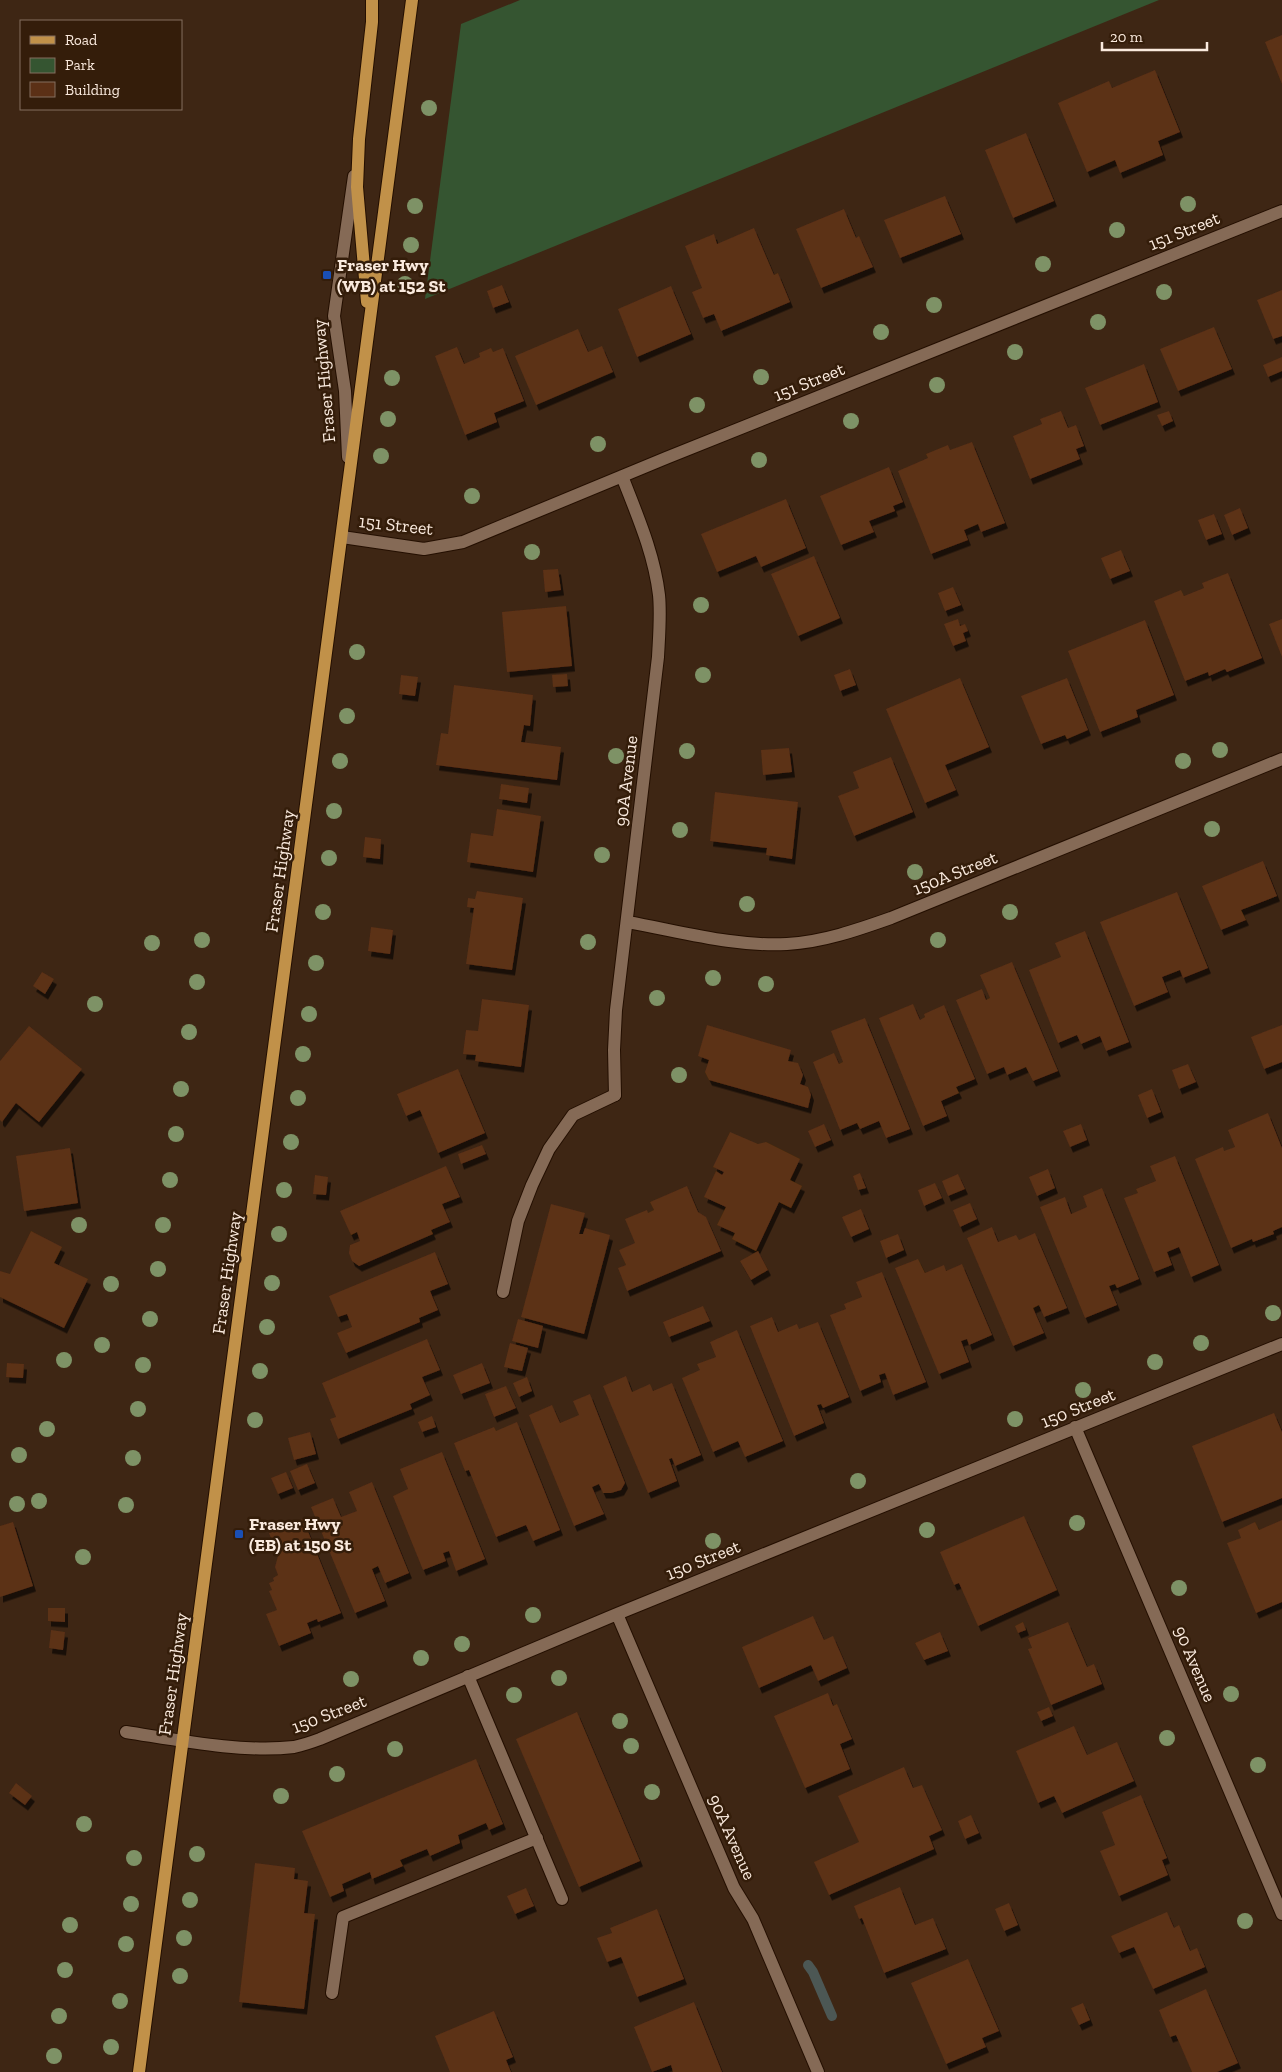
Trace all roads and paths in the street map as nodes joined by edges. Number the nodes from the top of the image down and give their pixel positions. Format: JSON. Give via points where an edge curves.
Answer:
{"nodes":[{"id":1,"x":372,"y":0,"type":"edge"},
{"id":2,"x":412,"y":0,"type":"edge"},
{"id":3,"x":359,"y":139,"type":"junction"},
{"id":4,"x":1282,"y":211,"type":"edge"},
{"id":5,"x":369,"y":325,"type":"junction"},
{"id":6,"x":622,"y":476,"type":"junction"},
{"id":7,"x":349,"y":478,"type":"junction"},
{"id":8,"x":342,"y":537,"type":"junction"},
{"id":9,"x":1282,"y":759,"type":"edge"},
{"id":10,"x":627,"y":922,"type":"junction"},
{"id":11,"x":503,"y":1292,"type":"dead end"},
{"id":12,"x":1282,"y":1344,"type":"edge"},
{"id":13,"x":1075,"y":1427,"type":"junction"},
{"id":14,"x":617,"y":1614,"type":"junction"},
{"id":15,"x":468,"y":1676,"type":"junction"},
{"id":16,"x":126,"y":1732,"type":"dead end"},
{"id":17,"x":181,"y":1741,"type":"junction"},
{"id":18,"x":537,"y":1838,"type":"junction"},
{"id":19,"x":562,"y":1899,"type":"dead end"},
{"id":20,"x":1282,"y":1914,"type":"edge"},
{"id":21,"x":332,"y":1993,"type":"dead end"},
{"id":22,"x":139,"y":2072,"type":"edge"},
{"id":23,"x":818,"y":2072,"type":"edge"}],
"edges":[{"from":1,"to":3,"type":"main road"},
{"from":2,"to":5,"type":"main road","name":"Fraser Highway"},
{"from":3,"to":5,"type":"main road","name":"Fraser Highway","via":[[357,186]]},
{"from":3,"to":7,"type":"street","name":"Fraser Highway","via":[[334,316],[345,392]]},
{"from":4,"to":6,"type":"street","name":"151 Street"},
{"from":5,"to":7,"type":"main road","name":"Fraser Highway"},
{"from":6,"to":8,"type":"street","name":"151 Street","via":[[463,542],[440,548],[424,549]]},
{"from":6,"to":10,"type":"street","name":"90A Avenue","via":[[648,544],[659,596],[660,626]]},
{"from":7,"to":8,"type":"main road","name":"Fraser Highway"},
{"from":8,"to":17,"type":"main road","name":"Fraser Highway"},
{"from":9,"to":10,"type":"street","name":"150A Street","via":[[891,918],[846,933],[787,944],[736,942]]},
{"from":10,"to":11,"type":"street","name":"90A Avenue","via":[[616,1010],[615,1095],[573,1115],[548,1149],[518,1221]]},
{"from":12,"to":13,"type":"street","name":"150 Street"},
{"from":13,"to":14,"type":"street","name":"150 Street"},
{"from":13,"to":20,"type":"street","name":"90 Avenue"},
{"from":14,"to":15,"type":"street","name":"150 Street"},
{"from":14,"to":23,"type":"street","name":"90A Avenue","via":[[734,1888],[753,1918]]},
{"from":15,"to":17,"type":"street","name":"150 Street","via":[[320,1739],[296,1746],[276,1748]]},
{"from":15,"to":18,"type":"street"},
{"from":16,"to":17,"type":"street","name":"150 Street"},
{"from":17,"to":22,"type":"main road","name":"Fraser Highway"},
{"from":18,"to":19,"type":"street"},
{"from":18,"to":21,"type":"street","via":[[343,1918]]}]}
